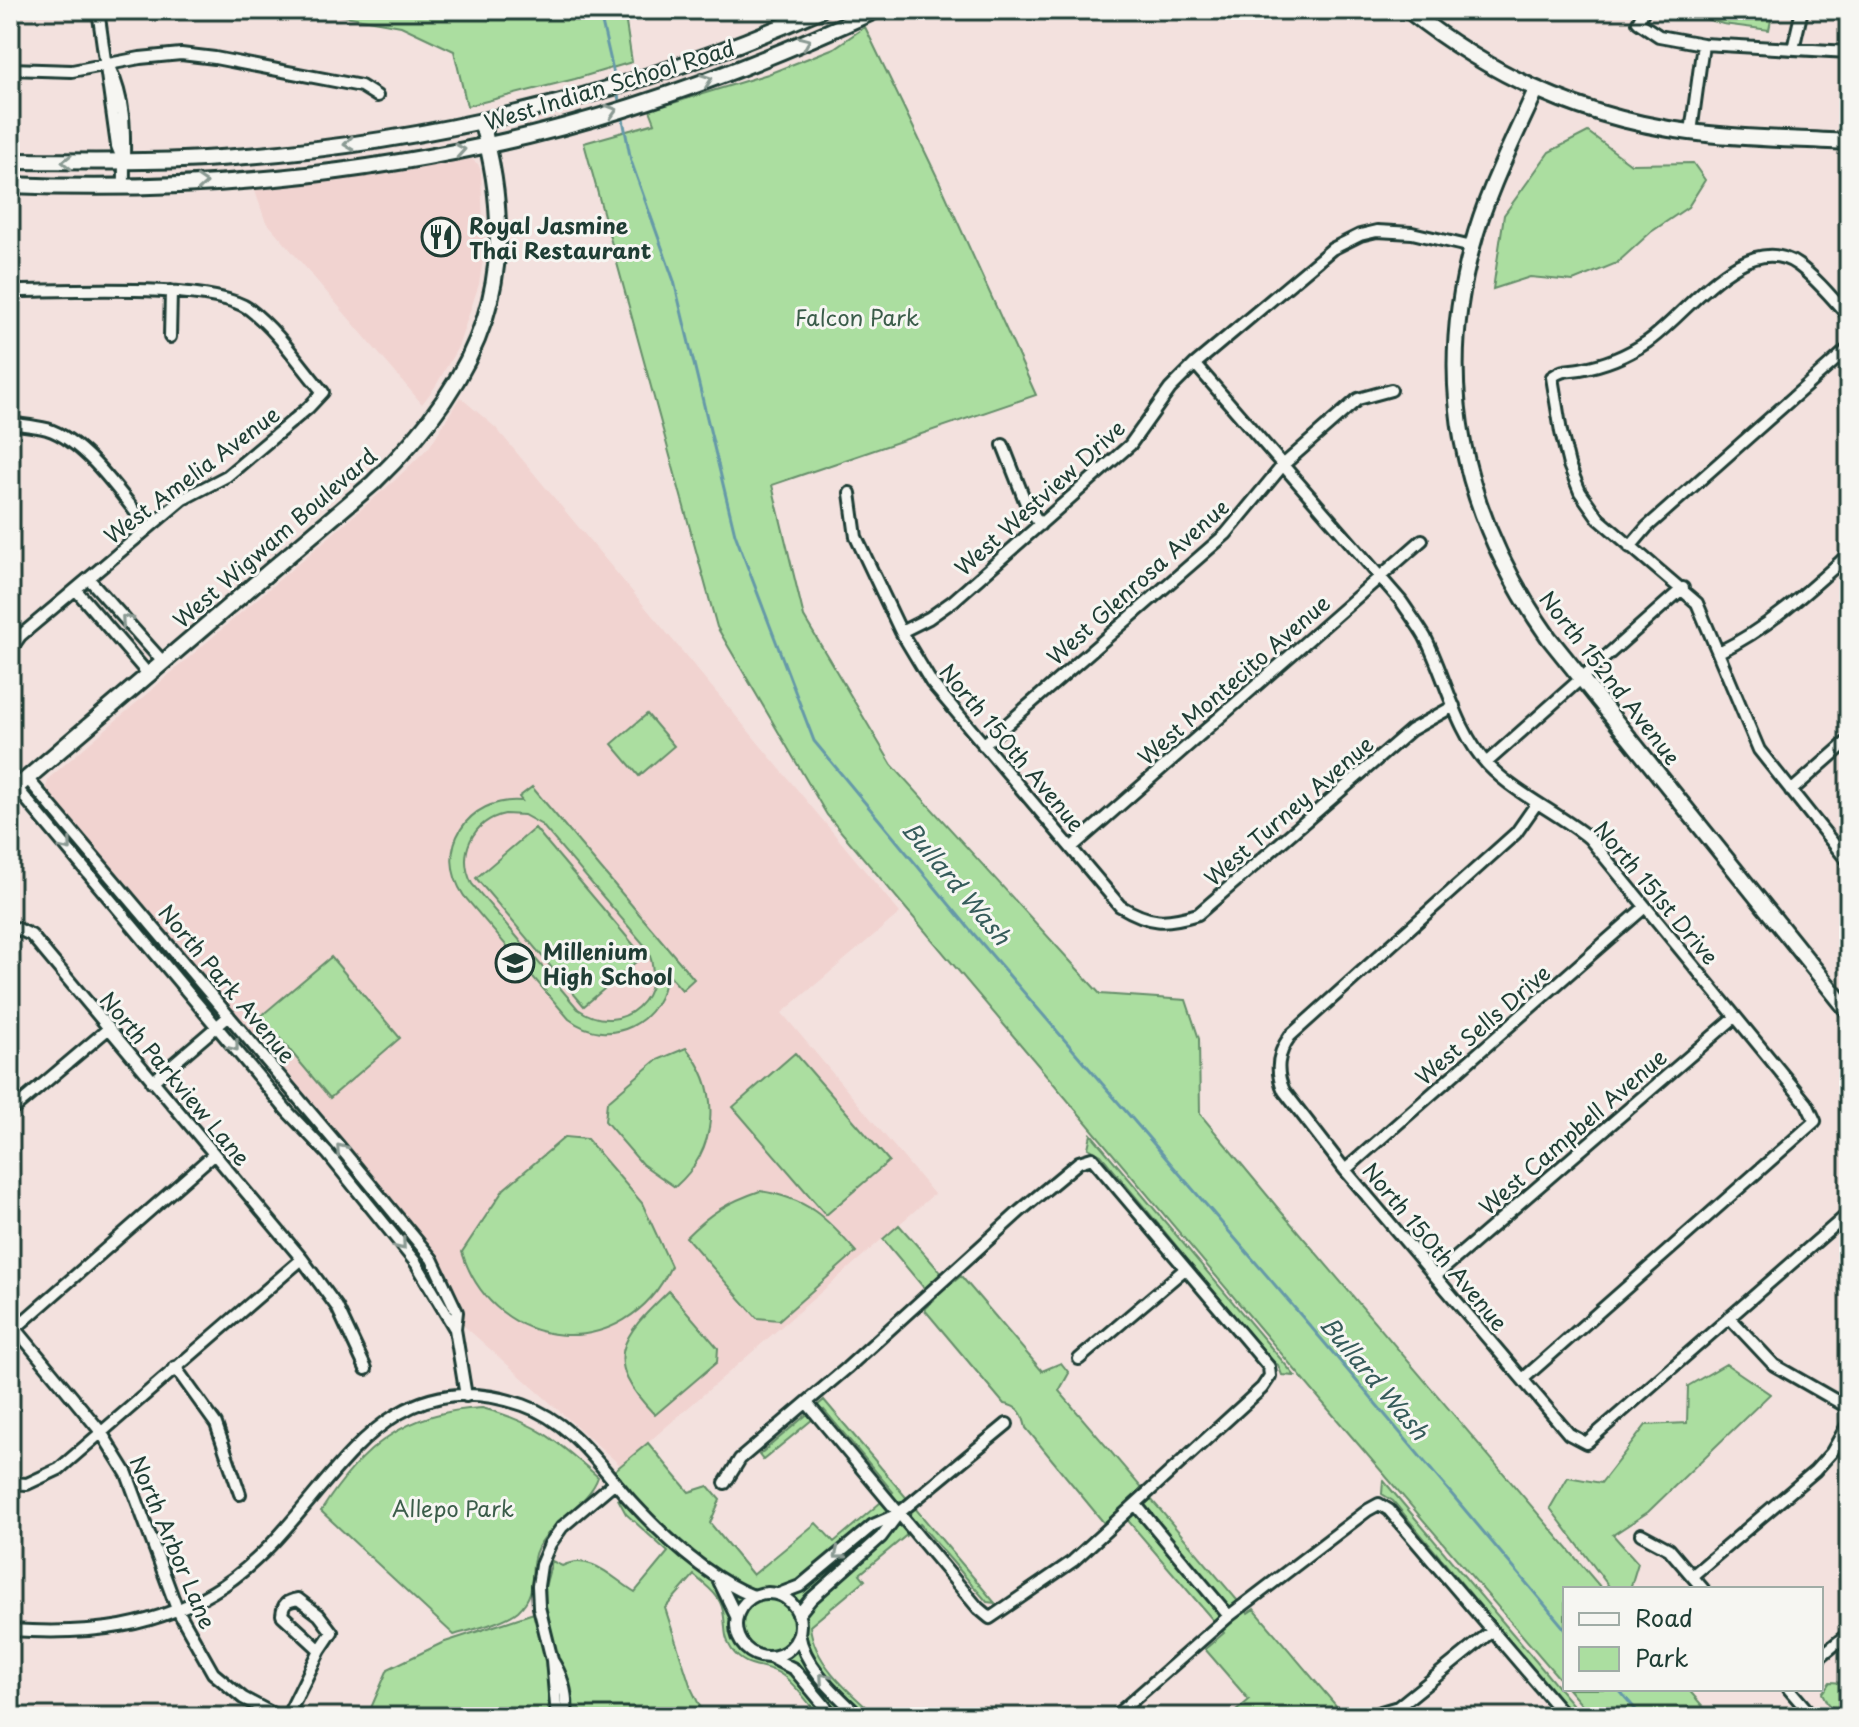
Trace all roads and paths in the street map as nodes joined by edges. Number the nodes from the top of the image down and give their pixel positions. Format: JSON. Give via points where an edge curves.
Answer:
{"nodes":[{"id":1,"x":98,"y":10,"type":"edge"},
{"id":2,"x":820,"y":10,"type":"edge"},
{"id":3,"x":877,"y":10,"type":"edge"},
{"id":4,"x":1408,"y":10,"type":"edge"},
{"id":5,"x":1644,"y":10,"type":"edge"},
{"id":6,"x":1802,"y":10,"type":"edge"},
{"id":7,"x":1703,"y":44,"type":"junction"},
{"id":8,"x":1793,"y":49,"type":"junction"},
{"id":9,"x":1849,"y":52,"type":"edge"},
{"id":10,"x":107,"y":64,"type":"junction"},
{"id":11,"x":10,"y":69,"type":"edge"},
{"id":12,"x":1536,"y":90,"type":"junction"},
{"id":13,"x":377,"y":96,"type":"dead end"},
{"id":14,"x":481,"y":121,"type":"junction"},
{"id":15,"x":1691,"y":132,"type":"junction"},
{"id":16,"x":1849,"y":142,"type":"edge"},
{"id":17,"x":488,"y":145,"type":"junction"},
{"id":18,"x":10,"y":161,"type":"edge"},
{"id":19,"x":124,"y":163,"type":"junction"},
{"id":20,"x":10,"y":185,"type":"edge"},
{"id":21,"x":124,"y":186,"type":"junction"},
{"id":22,"x":1472,"y":247,"type":"junction"},
{"id":23,"x":10,"y":291,"type":"edge"},
{"id":24,"x":171,"y":291,"type":"junction"},
{"id":25,"x":1849,"y":317,"type":"edge"},
{"id":26,"x":170,"y":337,"type":"dead end"},
{"id":27,"x":1849,"y":348,"type":"edge"},
{"id":28,"x":1195,"y":364,"type":"junction"},
{"id":29,"x":1391,"y":390,"type":"dead end"},
{"id":30,"x":10,"y":423,"type":"edge"},
{"id":31,"x":1003,"y":445,"type":"dead end"},
{"id":32,"x":1283,"y":465,"type":"junction"},
{"id":33,"x":850,"y":493,"type":"dead end"},
{"id":34,"x":1040,"y":525,"type":"junction"},
{"id":35,"x":148,"y":528,"type":"junction"},
{"id":36,"x":1422,"y":540,"type":"dead end"},
{"id":37,"x":1630,"y":547,"type":"junction"},
{"id":38,"x":1849,"y":554,"type":"edge"},
{"id":39,"x":1380,"y":576,"type":"junction"},
{"id":40,"x":89,"y":579,"type":"junction"},
{"id":41,"x":1683,"y":588,"type":"junction"},
{"id":42,"x":76,"y":590,"type":"junction"},
{"id":43,"x":10,"y":626,"type":"edge"},
{"id":44,"x":901,"y":632,"type":"junction"},
{"id":45,"x":20,"y":636,"type":"junction"},
{"id":46,"x":10,"y":650,"type":"edge"},
{"id":47,"x":1719,"y":652,"type":"junction"},
{"id":48,"x":163,"y":662,"type":"junction"},
{"id":49,"x":148,"y":674,"type":"junction"},
{"id":50,"x":1581,"y":679,"type":"junction"},
{"id":51,"x":1454,"y":706,"type":"junction"},
{"id":52,"x":1849,"y":740,"type":"edge"},
{"id":53,"x":983,"y":745,"type":"junction"},
{"id":54,"x":1486,"y":763,"type":"junction"},
{"id":55,"x":18,"y":786,"type":"edge"},
{"id":56,"x":1791,"y":791,"type":"junction"},
{"id":57,"x":1537,"y":803,"type":"junction"},
{"id":58,"x":1071,"y":848,"type":"junction"},
{"id":59,"x":1849,"y":863,"type":"edge"},
{"id":60,"x":1645,"y":907,"type":"junction"},
{"id":61,"x":1140,"y":919,"type":"joint"},
{"id":62,"x":13,"y":930,"type":"edge"},
{"id":63,"x":1849,"y":1012,"type":"edge"},
{"id":64,"x":229,"y":1016,"type":"junction"},
{"id":65,"x":1735,"y":1017,"type":"junction"},
{"id":66,"x":218,"y":1026,"type":"junction"},
{"id":67,"x":108,"y":1029,"type":"junction"},
{"id":68,"x":152,"y":1082,"type":"junction"},
{"id":69,"x":10,"y":1112,"type":"edge"},
{"id":70,"x":213,"y":1155,"type":"junction"},
{"id":71,"x":1345,"y":1170,"type":"junction"},
{"id":72,"x":1849,"y":1213,"type":"edge"},
{"id":73,"x":396,"y":1215,"type":"junction"},
{"id":74,"x":384,"y":1224,"type":"junction"},
{"id":75,"x":302,"y":1259,"type":"junction"},
{"id":76,"x":1185,"y":1269,"type":"junction"},
{"id":77,"x":1435,"y":1276,"type":"junction"},
{"id":78,"x":1729,"y":1317,"type":"junction"},
{"id":79,"x":455,"y":1329,"type":"junction"},
{"id":80,"x":13,"y":1331,"type":"edge"},
{"id":81,"x":1079,"y":1359,"type":"dead end"},
{"id":82,"x":175,"y":1367,"type":"junction"},
{"id":83,"x":366,"y":1369,"type":"dead end"},
{"id":84,"x":1523,"y":1379,"type":"junction"},
{"id":85,"x":466,"y":1396,"type":"junction"},
{"id":86,"x":807,"y":1403,"type":"junction"},
{"id":87,"x":1849,"y":1408,"type":"edge"},
{"id":88,"x":1849,"y":1422,"type":"edge"},
{"id":89,"x":1007,"y":1424,"type":"dead end"},
{"id":90,"x":101,"y":1432,"type":"junction"},
{"id":91,"x":615,"y":1482,"type":"junction"},
{"id":92,"x":10,"y":1483,"type":"edge"},
{"id":93,"x":725,"y":1483,"type":"dead end"},
{"id":94,"x":240,"y":1494,"type":"dead end"},
{"id":95,"x":1136,"y":1505,"type":"junction"},
{"id":96,"x":899,"y":1513,"type":"junction"},
{"id":97,"x":1641,"y":1534,"type":"dead end"},
{"id":98,"x":1692,"y":1576,"type":"junction"},
{"id":99,"x":717,"y":1579,"type":"junction"},
{"id":100,"x":1701,"y":1587,"type":"edge"},
{"id":101,"x":779,"y":1594,"type":"junction"},
{"id":102,"x":753,"y":1596,"type":"junction"},
{"id":103,"x":177,"y":1609,"type":"junction"},
{"id":104,"x":798,"y":1615,"type":"junction"},
{"id":105,"x":736,"y":1616,"type":"junction"},
{"id":106,"x":1229,"y":1616,"type":"junction"},
{"id":107,"x":10,"y":1630,"type":"edge"},
{"id":108,"x":1492,"y":1631,"type":"junction"},
{"id":109,"x":799,"y":1633,"type":"junction"},
{"id":110,"x":1849,"y":1633,"type":"edge"},
{"id":111,"x":320,"y":1650,"type":"junction"},
{"id":112,"x":1823,"y":1654,"type":"edge"},
{"id":113,"x":770,"y":1657,"type":"junction"},
{"id":114,"x":1791,"y":1691,"type":"edge"},
{"id":115,"x":560,"y":1693,"type":"junction"},
{"id":116,"x":1381,"y":1712,"type":"dead end"},
{"id":117,"x":279,"y":1717,"type":"edge"},
{"id":118,"x":287,"y":1717,"type":"edge"},
{"id":119,"x":557,"y":1717,"type":"edge"},
{"id":120,"x":566,"y":1717,"type":"edge"},
{"id":121,"x":834,"y":1717,"type":"edge"},
{"id":122,"x":860,"y":1717,"type":"edge"},
{"id":123,"x":1114,"y":1717,"type":"edge"},
{"id":124,"x":1566,"y":1717,"type":"edge"},
{"id":125,"x":1813,"y":1717,"type":"edge"}],
"edges":[{"from":1,"to":10,"type":"street"},
{"from":2,"to":14,"type":"street","name":"West Indian School Road","via":[[649,76]]},
{"from":17,"to":3,"type":"street","name":"West Indian School Road","one_way":true,"via":[[580,121],[769,58]]},
{"from":4,"to":12,"type":"street","via":[[1482,62]]},
{"from":5,"to":7,"type":"street","via":[[1638,22],[1659,36]]},
{"from":6,"to":8,"type":"street"},
{"from":7,"to":8,"type":"street"},
{"from":7,"to":15,"type":"street"},
{"from":8,"to":9,"type":"street"},
{"from":10,"to":11,"type":"street","via":[[72,71]]},
{"from":10,"to":13,"type":"street","via":[[194,55],[361,86]]},
{"from":10,"to":19,"type":"street","via":[[118,85],[117,146]]},
{"from":12,"to":15,"type":"street","via":[[1609,116]]},
{"from":12,"to":22,"type":"street","name":"North 152nd Avenue"},
{"from":14,"to":17,"type":"street","name":"West Wigwam Boulevard"},
{"from":14,"to":19,"type":"street","name":"West Indian School Road","one_way":true,"via":[[304,151]]},
{"from":15,"to":16,"type":"street"},
{"from":21,"to":17,"type":"street","name":"West Indian School Road","one_way":true,"via":[[264,179]]},
{"from":17,"to":48,"type":"street","name":"West Wigwam Boulevard","via":[[500,224],[496,271],[484,320],[448,395],[373,483]]},
{"from":19,"to":18,"type":"street","name":"West Indian School Road","one_way":true},
{"from":19,"to":21,"type":"street"},
{"from":20,"to":21,"type":"street","name":"West Indian School Road"},
{"from":22,"to":28,"type":"street","name":"West Westview Drive","via":[[1399,231],[1377,231],[1346,241],[1320,257]]},
{"from":22,"to":50,"type":"street","name":"North 152nd Avenue","via":[[1456,338],[1458,406],[1468,466],[1508,575]]},
{"from":23,"to":24,"type":"street"},
{"from":24,"to":26,"type":"street"},
{"from":24,"to":35,"type":"street","name":"West Amelia Avenue","via":[[220,296],[246,307],[323,392],[227,476],[183,499]]},
{"from":25,"to":37,"type":"street","via":[[1795,263],[1773,256],[1750,257],[1648,342],[1613,360],[1563,369],[1552,377],[1563,443],[1580,492],[1599,519]]},
{"from":27,"to":37,"type":"street"},
{"from":28,"to":32,"type":"street","name":"North 151st Drive"},
{"from":28,"to":34,"type":"street","name":"West Westview Drive","via":[[1130,445]]},
{"from":29,"to":32,"type":"street","name":"West Glenrosa Avenue","via":[[1358,399]]},
{"from":30,"to":35,"type":"street","via":[[49,430],[76,446]]},
{"from":31,"to":34,"type":"street"},
{"from":32,"to":39,"type":"street","name":"North 151st Drive"},
{"from":32,"to":53,"type":"street","name":"West Glenrosa Avenue","via":[[1226,534]]},
{"from":33,"to":44,"type":"street","name":"North 150th Avenue","via":[[856,537]]},
{"from":34,"to":44,"type":"street","name":"West Westview Drive","via":[[940,611]]},
{"from":35,"to":40,"type":"street","name":"West Amelia Avenue"},
{"from":36,"to":39,"type":"street","name":"West Montecito Avenue"},
{"from":37,"to":41,"type":"street"},
{"from":38,"to":47,"type":"street","via":[[1777,618]]},
{"from":39,"to":51,"type":"street","name":"North 151st Drive","via":[[1424,636]]},
{"from":39,"to":58,"type":"street","name":"West Montecito Avenue"},
{"from":40,"to":42,"type":"street","name":"West Amelia Avenue"},
{"from":48,"to":40,"type":"street","one_way":true},
{"from":41,"to":47,"type":"street","via":[[1697,603]]},
{"from":41,"to":50,"type":"street"},
{"from":42,"to":45,"type":"street","name":"West Amelia Avenue"},
{"from":42,"to":49,"type":"street"},
{"from":43,"to":45,"type":"street"},
{"from":44,"to":53,"type":"street","name":"North 150th Avenue","via":[[931,682]]},
{"from":45,"to":46,"type":"street","name":"West Amelia Avenue"},
{"from":47,"to":56,"type":"street","via":[[1759,750]]},
{"from":48,"to":49,"type":"street","name":"West Wigwam Boulevard"},
{"from":49,"to":55,"type":"street","name":"West Wigwam Boulevard"},
{"from":50,"to":54,"type":"street"},
{"from":50,"to":63,"type":"street","name":"North 152nd Avenue"},
{"from":51,"to":54,"type":"street","name":"North 151st Drive"},
{"from":51,"to":61,"type":"street","name":"West Turney Avenue","via":[[1411,730],[1198,914],[1169,922]]},
{"from":52,"to":56,"type":"street"},
{"from":53,"to":58,"type":"street","name":"North 150th Avenue"},
{"from":54,"to":57,"type":"street","name":"North 151st Drive"},
{"from":55,"to":64,"type":"street","name":"North Park Avenue"},
{"from":55,"to":66,"type":"street","name":"North Park Avenue","one_way":true},
{"from":56,"to":59,"type":"street"},
{"from":57,"to":60,"type":"street","name":"North 151st Drive","via":[[1589,838]]},
{"from":57,"to":71,"type":"street","name":"North 150th Avenue","via":[[1516,833],[1282,1047],[1278,1061],[1284,1091]]},
{"from":58,"to":61,"type":"street","name":"North 150th Avenue","via":[[1120,906]]},
{"from":60,"to":65,"type":"street","name":"North 151st Drive"},
{"from":60,"to":71,"type":"street","name":"West Sells Drive"},
{"from":62,"to":67,"type":"street","name":"North Parkview Lane","via":[[31,935]]},
{"from":64,"to":66,"type":"street"},
{"from":73,"to":64,"type":"street","name":"North Park Avenue","one_way":true},
{"from":65,"to":77,"type":"street","name":"West Campbell Avenue"},
{"from":65,"to":84,"type":"street","name":"North 151st Drive","via":[[1807,1104],[1815,1121]]},
{"from":66,"to":68,"type":"street"},
{"from":66,"to":74,"type":"street","name":"North Park Avenue","one_way":true},
{"from":67,"to":68,"type":"street","name":"North Parkview Lane"},
{"from":67,"to":69,"type":"street"},
{"from":68,"to":70,"type":"street","name":"North Parkview Lane"},
{"from":70,"to":75,"type":"street","name":"North Parkview Lane"},
{"from":70,"to":80,"type":"street"},
{"from":71,"to":77,"type":"street","name":"North 150th Avenue"},
{"from":72,"to":78,"type":"street"},
{"from":73,"to":74,"type":"street"},
{"from":73,"to":79,"type":"street","name":"North Park Avenue","via":[[438,1271],[457,1312]]},
{"from":74,"to":79,"type":"street","name":"North Park Avenue","one_way":true,"via":[[416,1263]]},
{"from":75,"to":82,"type":"street"},
{"from":75,"to":83,"type":"street","name":"North Parkview Lane","via":[[337,1307]]},
{"from":76,"to":81,"type":"street"},
{"from":76,"to":86,"type":"street","via":[[1092,1158],[1079,1162]]},
{"from":76,"to":95,"type":"street","via":[[1269,1367],[1270,1376]]},
{"from":77,"to":84,"type":"street","name":"North 150th Avenue"},
{"from":78,"to":84,"type":"street","name":"North 150th Avenue","via":[[1586,1443],[1571,1437]]},
{"from":78,"to":87,"type":"street","via":[[1774,1365]]},
{"from":79,"to":85,"type":"street","name":"North Park Avenue"},
{"from":80,"to":90,"type":"street","name":"North Arbor Lane"},
{"from":82,"to":90,"type":"street"},
{"from":82,"to":94,"type":"street","via":[[216,1424]]},
{"from":85,"to":91,"type":"street","via":[[500,1399],[550,1417]]},
{"from":85,"to":103,"type":"street","via":[[415,1406],[370,1432],[261,1555],[223,1586]]},
{"from":86,"to":93,"type":"street","via":[[740,1459]]},
{"from":86,"to":96,"type":"street"},
{"from":88,"to":98,"type":"street","via":[[1815,1471]]},
{"from":89,"to":96,"type":"street"},
{"from":90,"to":92,"type":"street","via":[[59,1469],[27,1484]]},
{"from":90,"to":103,"type":"street","name":"North Arbor Lane","via":[[127,1474]]},
{"from":91,"to":99,"type":"street"},
{"from":91,"to":115,"type":"street","via":[[562,1527],[541,1565],[539,1607],[559,1671]]},
{"from":95,"to":96,"type":"street","via":[[1073,1561],[990,1618]]},
{"from":95,"to":106,"type":"street"},
{"from":96,"to":101,"type":"street","one_way":true,"via":[[873,1525],[800,1586]]},
{"from":96,"to":104,"type":"street","via":[[881,1537]]},
{"from":97,"to":98,"type":"street","via":[[1669,1549]]},
{"from":98,"to":100,"type":"street"},
{"from":99,"to":102,"type":"street"},
{"from":99,"to":105,"type":"street"},
{"from":101,"to":102,"type":"street"},
{"from":101,"to":104,"type":"street"},
{"from":102,"to":105,"type":"street"},
{"from":103,"to":107,"type":"street","via":[[94,1631]]},
{"from":103,"to":117,"type":"street","name":"North Arbor Lane","via":[[213,1673],[243,1698]]},
{"from":104,"to":109,"type":"street"},
{"from":105,"to":113,"type":"street","via":[[742,1645]]},
{"from":106,"to":108,"type":"street","via":[[1379,1504]]},
{"from":106,"to":123,"type":"street"},
{"from":108,"to":116,"type":"street","via":[[1398,1707]]},
{"from":108,"to":124,"type":"street"},
{"from":109,"to":113,"type":"street","via":[[788,1650]]},
{"from":122,"to":109,"type":"street","one_way":true,"via":[[809,1662]]},
{"from":110,"to":112,"type":"street"},
{"from":111,"to":111,"type":"street","via":[[332,1632],[298,1599],[289,1600],[282,1615]]},
{"from":111,"to":118,"type":"street"},
{"from":113,"to":121,"type":"street","via":[[794,1669]]},
{"from":114,"to":125,"type":"street"},
{"from":115,"to":119,"type":"street"},
{"from":115,"to":120,"type":"street"}]}
